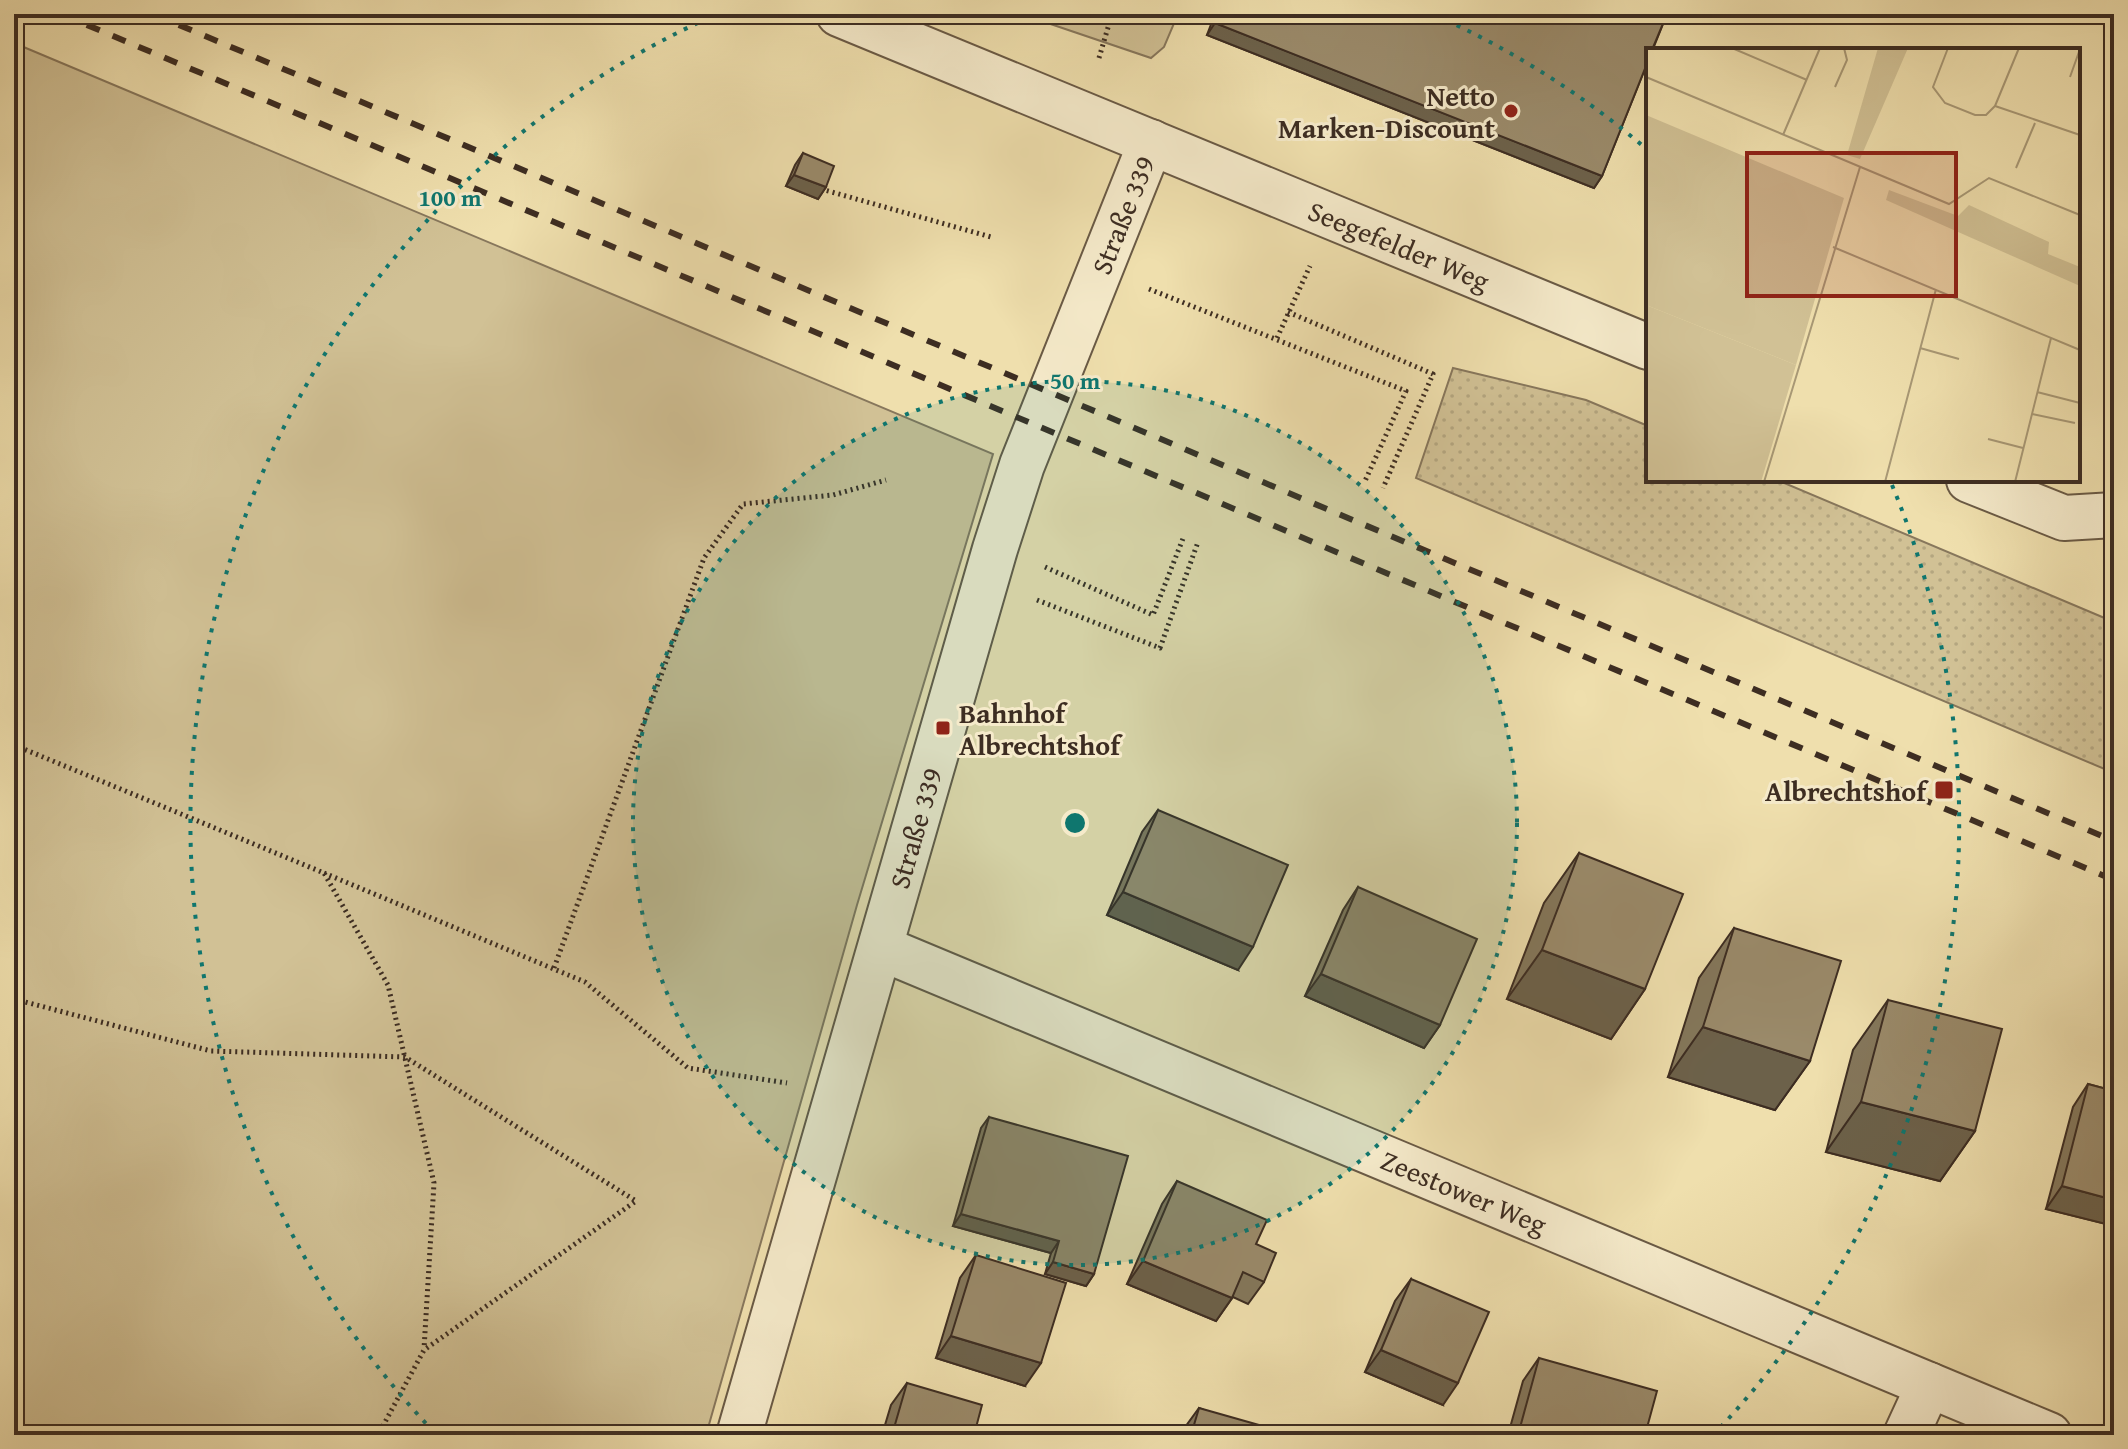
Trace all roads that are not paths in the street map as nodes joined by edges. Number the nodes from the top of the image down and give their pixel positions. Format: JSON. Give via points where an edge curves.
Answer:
{"nodes":[{"id":1,"x":839,"y":14,"type":"edge"},
{"id":2,"x":1151,"y":142,"type":"junction"},
{"id":3,"x":1646,"y":346,"type":"edge"},
{"id":4,"x":1974,"y":482,"type":"edge"},
{"id":5,"x":2114,"y":515,"type":"edge"},
{"id":6,"x":881,"y":948,"type":"junction"},
{"id":7,"x":1929,"y":1385,"type":"junction"},
{"id":8,"x":739,"y":1435,"type":"edge"},
{"id":9,"x":1906,"y":1435,"type":"edge"},
{"id":10,"x":2049,"y":1435,"type":"edge"}],
"edges":[{"from":1,"to":2,"type":"street","name":"Seegefelder Weg"},
{"from":2,"to":3,"type":"street","name":"Seegefelder Weg"},
{"from":2,"to":6,"type":"street","name":"Straße 339","via":[[1022,465]]},
{"from":4,"to":5,"type":"street","via":[[2064,518]]},
{"from":6,"to":7,"type":"street","name":"Zeestower Weg"},
{"from":6,"to":8,"type":"street","name":"Straße 339"},
{"from":7,"to":9,"type":"street"},
{"from":7,"to":10,"type":"street","name":"Zeestower Weg"}]}
